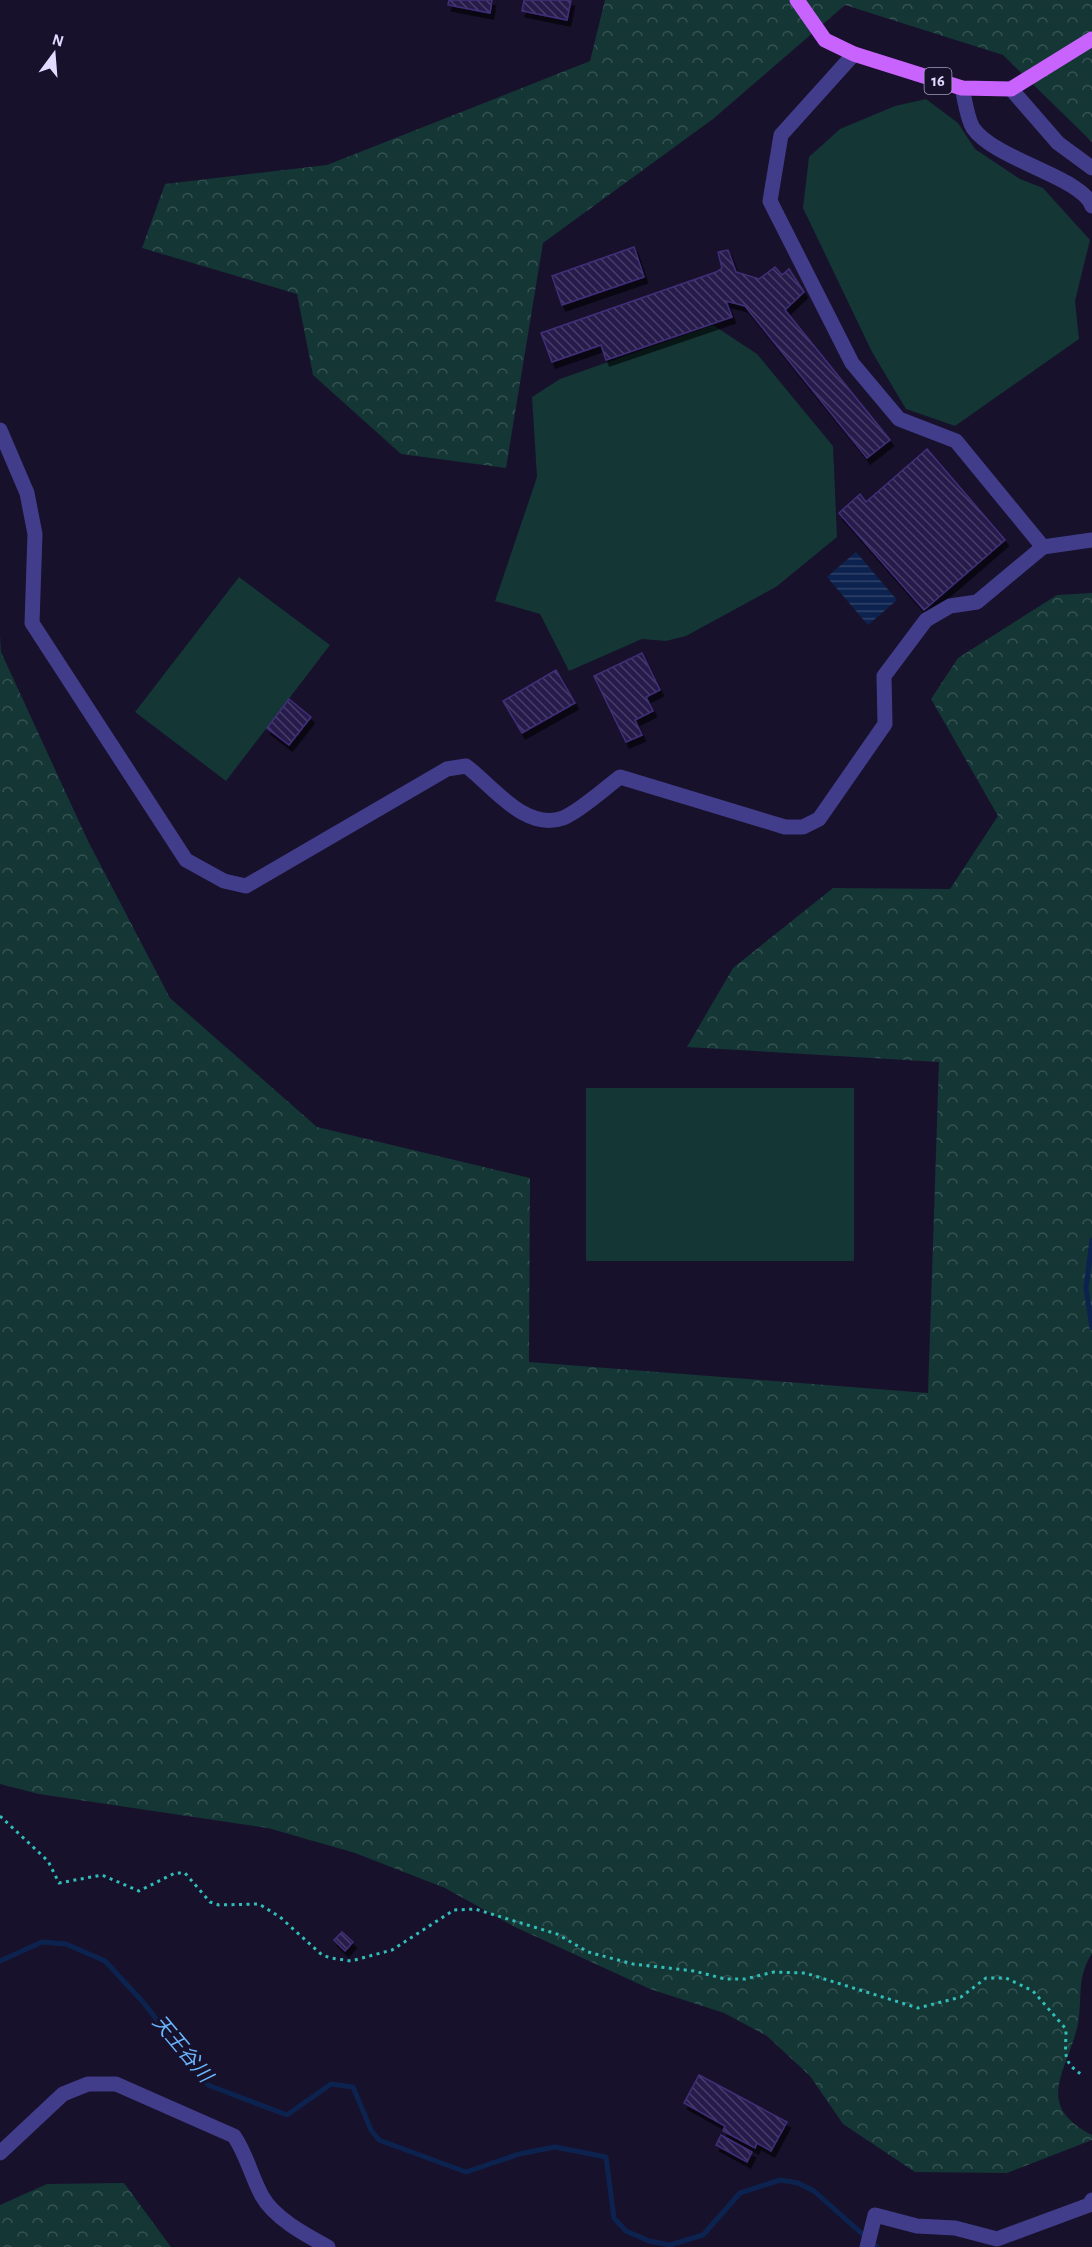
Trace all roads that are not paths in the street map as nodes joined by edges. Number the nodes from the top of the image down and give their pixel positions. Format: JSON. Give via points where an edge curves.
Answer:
{"nodes":[{"id":1,"x":796,"y":0,"type":"edge"},
{"id":2,"x":1092,"y":39,"type":"edge"},
{"id":3,"x":854,"y":54,"type":"junction"},
{"id":4,"x":962,"y":88,"type":"junction"},
{"id":5,"x":1011,"y":89,"type":"junction"},
{"id":6,"x":1092,"y":168,"type":"edge"},
{"id":7,"x":1092,"y":206,"type":"edge"},
{"id":8,"x":0,"y":430,"type":"edge"},
{"id":9,"x":1092,"y":540,"type":"edge"},
{"id":10,"x":1043,"y":547,"type":"junction"},
{"id":11,"x":0,"y":2153,"type":"edge"},
{"id":12,"x":1092,"y":2200,"type":"edge"},
{"id":13,"x":328,"y":2247,"type":"edge"},
{"id":14,"x":867,"y":2247,"type":"edge"}],
"edges":[{"from":1,"to":3,"type":"main road","number":"16","via":[[825,40]]},
{"from":2,"to":5,"type":"main road"},
{"from":3,"to":4,"type":"main road","number":"16"},
{"from":3,"to":10,"type":"street","via":[[781,135],[770,201],[852,363],[899,419],[956,441]]},
{"from":4,"to":5,"type":"main road","number":"16"},
{"from":4,"to":7,"type":"street","via":[[973,128],[999,150],[1066,184],[1090,200]]},
{"from":5,"to":6,"type":"street","via":[[1058,143]]},
{"from":8,"to":10,"type":"street","via":[[27,493],[35,534],[32,623],[186,860],[224,881],[246,886],[447,769],[465,766],[523,814],[542,819],[563,818],[620,777],[785,827],[803,826],[819,819],[885,724],[884,676],[926,620],[950,606],[977,602]]},
{"from":9,"to":10,"type":"street"},
{"from":11,"to":13,"type":"street","via":[[63,2094],[88,2084],[116,2084],[234,2136],[262,2197],[296,2229]]},
{"from":12,"to":14,"type":"street","via":[[1089,2205],[997,2239],[956,2228],[917,2226],[875,2216]]}]}
